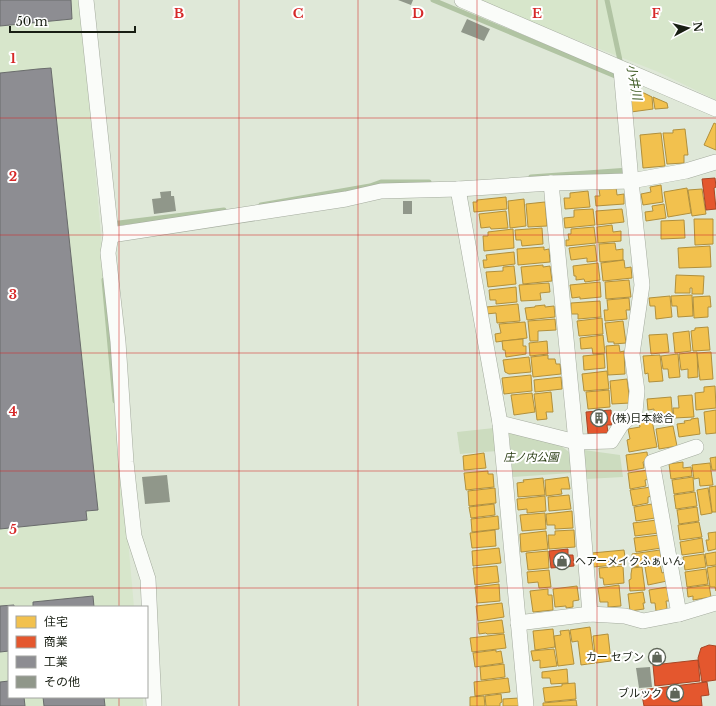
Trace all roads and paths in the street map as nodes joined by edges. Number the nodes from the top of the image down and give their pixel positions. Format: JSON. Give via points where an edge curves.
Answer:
{"nodes":[{"id":1,"x":86,"y":0,"type":"edge"},
{"id":2,"x":462,"y":0,"type":"edge"},
{"id":3,"x":621,"y":69,"type":"junction"},
{"id":4,"x":716,"y":110,"type":"edge"},
{"id":5,"x":716,"y":162,"type":"edge"},
{"id":6,"x":631,"y":181,"type":"junction"},
{"id":7,"x":551,"y":183,"type":"junction"},
{"id":8,"x":458,"y":189,"type":"junction"},
{"id":9,"x":110,"y":235,"type":"junction"},
{"id":10,"x":500,"y":423,"type":"junction"},
{"id":11,"x":576,"y":442,"type":"junction"},
{"id":12,"x":696,"y":447,"type":"dead end"},
{"id":13,"x":716,"y":603,"type":"edge"},
{"id":14,"x":590,"y":614,"type":"junction"},
{"id":15,"x":679,"y":614,"type":"junction"},
{"id":16,"x":518,"y":623,"type":"junction"},
{"id":17,"x":154,"y":706,"type":"edge"},
{"id":18,"x":526,"y":706,"type":"edge"}],
"edges":[{"from":1,"to":9,"type":"street"},
{"from":2,"to":3,"type":"street"},
{"from":3,"to":4,"type":"street"},
{"from":3,"to":6,"type":"street"},
{"from":5,"to":6,"type":"street","via":[[686,171]]},
{"from":6,"to":7,"type":"street"},
{"from":6,"to":11,"type":"street","via":[[642,285],[632,354],[636,391],[635,412],[621,425],[611,441]]},
{"from":7,"to":8,"type":"street"},
{"from":7,"to":11,"type":"street"},
{"from":8,"to":9,"type":"street","via":[[381,191],[346,200]]},
{"from":8,"to":10,"type":"street"},
{"from":9,"to":17,"type":"street","via":[[108,253],[118,342],[129,492],[134,536],[148,579]]},
{"from":10,"to":11,"type":"street"},
{"from":10,"to":16,"type":"street"},
{"from":11,"to":14,"type":"street"},
{"from":12,"to":15,"type":"street","via":[[652,462]]},
{"from":13,"to":15,"type":"street"},
{"from":14,"to":15,"type":"street","via":[[643,620]]},
{"from":14,"to":16,"type":"street"},
{"from":16,"to":18,"type":"street"}]}
